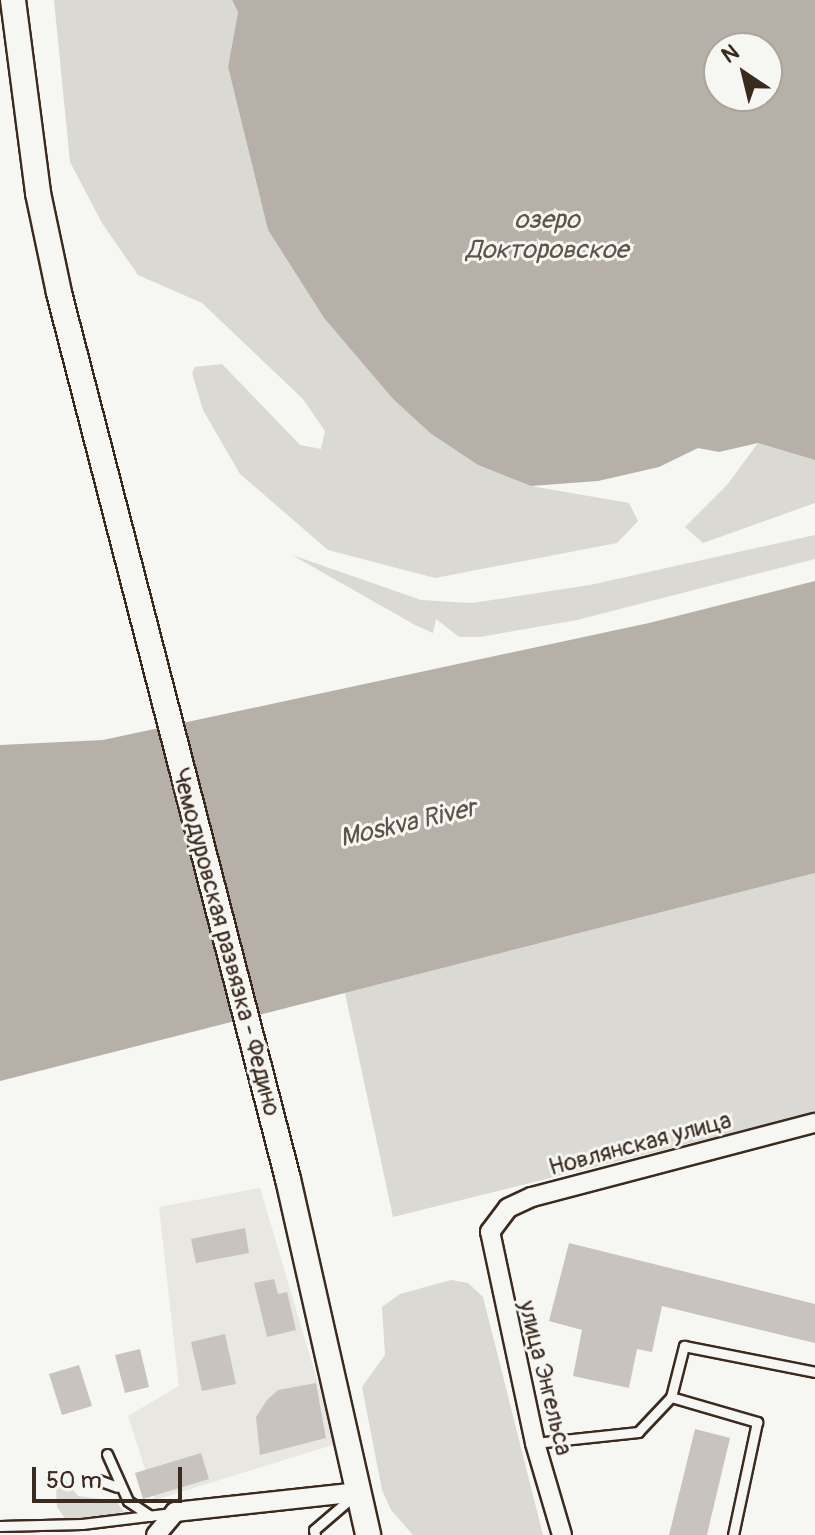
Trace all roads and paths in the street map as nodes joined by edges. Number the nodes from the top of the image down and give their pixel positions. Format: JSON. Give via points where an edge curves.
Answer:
{"nodes":[{"id":1,"x":13,"y":0,"type":"edge"},
{"id":2,"x":815,"y":1123,"type":"edge"},
{"id":3,"x":490,"y":1232,"type":"joint"},
{"id":4,"x":815,"y":1372,"type":"edge"},
{"id":5,"x":671,"y":1397,"type":"junction"},
{"id":6,"x":535,"y":1443,"type":"junction"},
{"id":7,"x":107,"y":1454,"type":"dead end"},
{"id":8,"x":98,"y":1480,"type":"dead end"},
{"id":9,"x":120,"y":1489,"type":"junction"},
{"id":10,"x":359,"y":1492,"type":"junction"},
{"id":11,"x":175,"y":1512,"type":"junction"},
{"id":12,"x":150,"y":1516,"type":"junction"},
{"id":13,"x":0,"y":1526,"type":"edge"},
{"id":14,"x":156,"y":1535,"type":"edge"},
{"id":15,"x":315,"y":1535,"type":"edge"},
{"id":16,"x":368,"y":1535,"type":"edge"},
{"id":17,"x":562,"y":1535,"type":"edge"},
{"id":18,"x":733,"y":1535,"type":"edge"}],
"edges":[{"from":1,"to":10,"type":"street","name":"Чемодуровская развязка - Федино","via":[[38,193],[73,351],[279,1144]]},
{"from":2,"to":3,"type":"street","name":"Новлянская улица","via":[[532,1197],[508,1208]]},
{"from":3,"to":6,"type":"street","name":"улица Энгельса"},
{"from":4,"to":5,"type":"lane","via":[[684,1346]]},
{"from":5,"to":6,"type":"lane","via":[[638,1432]]},
{"from":5,"to":18,"type":"lane","via":[[757,1422]]},
{"from":6,"to":17,"type":"street","name":"улица Энгельса"},
{"from":7,"to":9,"type":"lane"},
{"from":8,"to":9,"type":"lane"},
{"from":9,"to":12,"type":"lane"},
{"from":10,"to":11,"type":"street"},
{"from":10,"to":15,"type":"lane","via":[[314,1530]]},
{"from":10,"to":16,"type":"street","name":"Чемодуровская развязка - Федино"},
{"from":11,"to":12,"type":"lane"},
{"from":11,"to":14,"type":"street"},
{"from":12,"to":13,"type":"lane"}]}
